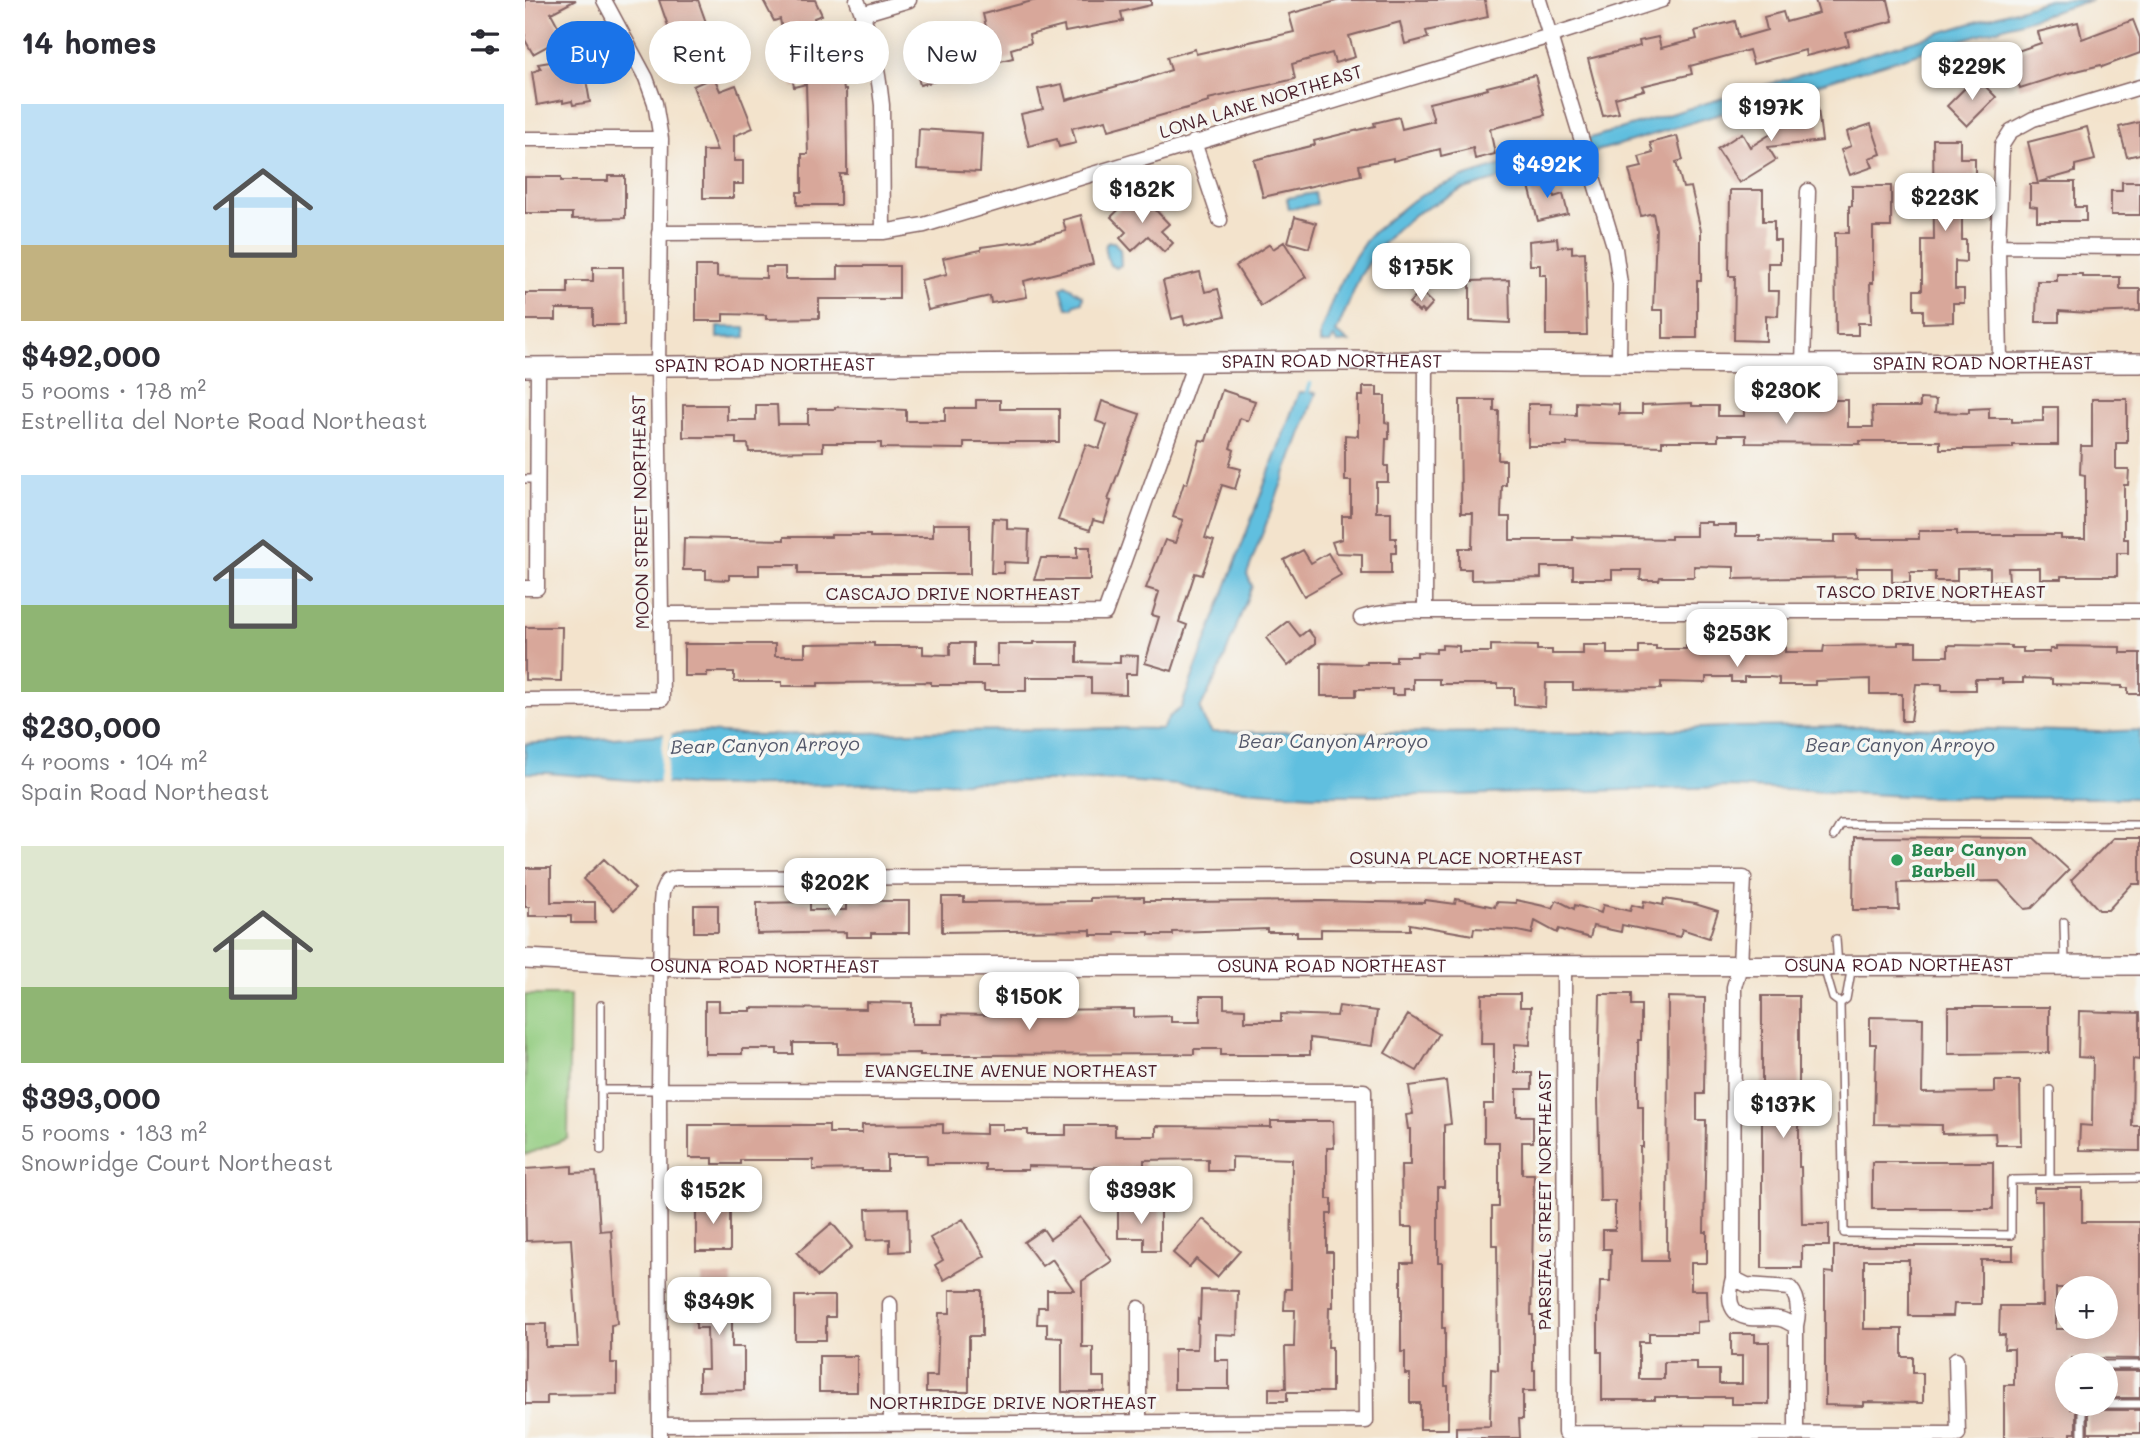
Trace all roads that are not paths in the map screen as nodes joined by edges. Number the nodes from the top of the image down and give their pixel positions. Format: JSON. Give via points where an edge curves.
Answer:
{"nodes":[{"id":1,"x":604,"y":0,"type":"edge"},
{"id":2,"x":909,"y":0,"type":"edge"},
{"id":3,"x":1539,"y":0,"type":"edge"},
{"id":4,"x":1662,"y":0,"type":"edge"},
{"id":5,"x":859,"y":7,"type":"edge"},
{"id":6,"x":1550,"y":36,"type":"junction"},
{"id":7,"x":2140,"y":87,"type":"edge"},
{"id":8,"x":525,"y":139,"type":"edge"},
{"id":9,"x":661,"y":139,"type":"junction"},
{"id":10,"x":1194,"y":142,"type":"junction"},
{"id":11,"x":1808,"y":191,"type":"dead end"},
{"id":12,"x":1220,"y":220,"type":"dead end"},
{"id":13,"x":883,"y":232,"type":"junction"},
{"id":14,"x":659,"y":233,"type":"junction"},
{"id":15,"x":1998,"y":246,"type":"junction"},
{"id":16,"x":2140,"y":247,"type":"edge"},
{"id":17,"x":1426,"y":362,"type":"junction"},
{"id":18,"x":1619,"y":362,"type":"junction"},
{"id":19,"x":2000,"y":362,"type":"junction"},
{"id":20,"x":1195,"y":363,"type":"junction"},
{"id":21,"x":2140,"y":363,"type":"edge"},
{"id":22,"x":1803,"y":364,"type":"junction"},
{"id":23,"x":658,"y":366,"type":"junction"},
{"id":24,"x":531,"y":367,"type":"edge"},
{"id":25,"x":531,"y":479,"type":"edge"},
{"id":26,"x":525,"y":588,"type":"edge"},
{"id":27,"x":1425,"y":611,"type":"junction"},
{"id":28,"x":2140,"y":611,"type":"edge"},
{"id":29,"x":661,"y":614,"type":"junction"},
{"id":30,"x":1361,"y":618,"type":"dead end"},
{"id":31,"x":525,"y":700,"type":"edge"},
{"id":32,"x":2140,"y":825,"type":"edge"},
{"id":33,"x":1835,"y":836,"type":"dead end"},
{"id":34,"x":2064,"y":922,"type":"dead end"},
{"id":35,"x":1836,"y":939,"type":"dead end"},
{"id":36,"x":525,"y":959,"type":"edge"},
{"id":37,"x":2064,"y":965,"type":"junction"},
{"id":38,"x":2140,"y":965,"type":"edge"},
{"id":39,"x":1564,"y":966,"type":"junction"},
{"id":40,"x":1740,"y":966,"type":"junction"},
{"id":41,"x":1838,"y":966,"type":"junction"},
{"id":42,"x":660,"y":967,"type":"junction"},
{"id":43,"x":1840,"y":1003,"type":"junction"},
{"id":44,"x":601,"y":1004,"type":"dead end"},
{"id":45,"x":602,"y":1090,"type":"junction"},
{"id":46,"x":659,"y":1090,"type":"junction"},
{"id":47,"x":2050,"y":1090,"type":"dead end"},
{"id":48,"x":601,"y":1150,"type":"dead end"},
{"id":49,"x":2050,"y":1178,"type":"junction"},
{"id":50,"x":2140,"y":1178,"type":"edge"},
{"id":51,"x":1733,"y":1278,"type":"junction"},
{"id":52,"x":890,"y":1304,"type":"dead end"},
{"id":53,"x":1139,"y":1308,"type":"dead end"},
{"id":54,"x":1796,"y":1326,"type":"junction"},
{"id":55,"x":1955,"y":1359,"type":"dead end"},
{"id":56,"x":2118,"y":1365,"type":"edge"},
{"id":57,"x":2140,"y":1365,"type":"edge"},
{"id":58,"x":2118,"y":1404,"type":"edge"},
{"id":59,"x":2140,"y":1404,"type":"edge"},
{"id":60,"x":2082,"y":1416,"type":"edge"},
{"id":61,"x":1366,"y":1421,"type":"joint"},
{"id":62,"x":891,"y":1422,"type":"junction"},
{"id":63,"x":1139,"y":1422,"type":"junction"},
{"id":64,"x":1290,"y":1422,"type":"junction"},
{"id":65,"x":660,"y":1431,"type":"edge"},
{"id":66,"x":1796,"y":1434,"type":"junction"},
{"id":67,"x":1290,"y":1438,"type":"edge"},
{"id":68,"x":2082,"y":1438,"type":"edge"}],
"edges":[{"from":1,"to":9,"type":"street","name":"MOON STREET NORTHEAST","via":[[646,78]]},
{"from":2,"to":5,"type":"street"},
{"from":3,"to":6,"type":"street"},
{"from":4,"to":6,"type":"street","name":"LONA LANE NORTHEAST"},
{"from":5,"to":13,"type":"street","via":[[878,69],[882,105]]},
{"from":6,"to":10,"type":"street","name":"LONA LANE NORTHEAST"},
{"from":6,"to":18,"type":"street","via":[[1615,249],[1620,284]]},
{"from":7,"to":15,"type":"street","via":[[2033,119],[2011,131],[2002,145]]},
{"from":8,"to":9,"type":"street"},
{"from":9,"to":14,"type":"street","name":"MOON STREET NORTHEAST"},
{"from":10,"to":12,"type":"street"},
{"from":10,"to":13,"type":"street","name":"LONA LANE NORTHEAST","via":[[924,225]]},
{"from":11,"to":22,"type":"street"},
{"from":13,"to":14,"type":"street","name":"LONA LANE NORTHEAST"},
{"from":14,"to":23,"type":"street","name":"MOON STREET NORTHEAST"},
{"from":15,"to":16,"type":"street"},
{"from":15,"to":19,"type":"street"},
{"from":17,"to":18,"type":"street","name":"SPAIN ROAD NORTHEAST"},
{"from":17,"to":20,"type":"street","name":"SPAIN ROAD NORTHEAST"},
{"from":17,"to":27,"type":"street"},
{"from":18,"to":22,"type":"street","name":"SPAIN ROAD NORTHEAST"},
{"from":19,"to":21,"type":"street","name":"SPAIN ROAD NORTHEAST"},
{"from":19,"to":22,"type":"street","name":"SPAIN ROAD NORTHEAST"},
{"from":20,"to":23,"type":"street","name":"SPAIN ROAD NORTHEAST"},
{"from":20,"to":29,"type":"street","name":"CASCAJO DRIVE NORTHEAST","via":[[1105,612]]},
{"from":23,"to":24,"type":"street","name":"SPAIN ROAD NORTHEAST"},
{"from":23,"to":29,"type":"street","name":"MOON STREET NORTHEAST"},
{"from":24,"to":25,"type":"street"},
{"from":25,"to":26,"type":"street","via":[[537,588]]},
{"from":27,"to":28,"type":"street","name":"TASCO DRIVE NORTHEAST"},
{"from":27,"to":30,"type":"street","name":"TASCO DRIVE NORTHEAST","via":[[1380,612]]},
{"from":29,"to":31,"type":"street","name":"MOON STREET NORTHEAST","via":[[662,699]]},
{"from":32,"to":33,"type":"lane","via":[[1841,824]]},
{"from":34,"to":37,"type":"lane"},
{"from":35,"to":41,"type":"lane"},
{"from":36,"to":42,"type":"street","name":"OSUNA ROAD NORTHEAST"},
{"from":37,"to":38,"type":"street","name":"OSUNA ROAD NORTHEAST"},
{"from":37,"to":41,"type":"street","name":"OSUNA ROAD NORTHEAST"},
{"from":39,"to":40,"type":"street","name":"OSUNA ROAD NORTHEAST"},
{"from":39,"to":42,"type":"street","name":"OSUNA ROAD NORTHEAST"},
{"from":39,"to":66,"type":"street","name":"PARSIFAL STREET NORTHEAST","via":[[1565,1433]]},
{"from":40,"to":41,"type":"street","name":"OSUNA ROAD NORTHEAST"},
{"from":40,"to":42,"type":"street","name":"OSUNA PLACE NORTHEAST","via":[[1744,878],[1370,876],[676,878],[667,881],[662,892]]},
{"from":40,"to":51,"type":"street","name":"OSUNA PLACE NORTHEAST","via":[[1734,987]]},
{"from":41,"to":43,"type":"lane","via":[[1833,998]]},
{"from":41,"to":43,"type":"lane","via":[[1846,999]]},
{"from":42,"to":46,"type":"street"},
{"from":43,"to":49,"type":"lane","via":[[1844,1233],[2011,1235],[2011,1180]]},
{"from":44,"to":45,"type":"lane"},
{"from":45,"to":46,"type":"lane"},
{"from":45,"to":48,"type":"lane"},
{"from":46,"to":61,"type":"street","name":"EVANGELINE AVENUE NORTHEAST","via":[[1364,1091]]},
{"from":46,"to":65,"type":"street"},
{"from":47,"to":49,"type":"lane"},
{"from":49,"to":50,"type":"lane"},
{"from":51,"to":54,"type":"street","name":"OSUNA PLACE NORTHEAST","via":[[1729,1302],[1737,1312]]},
{"from":51,"to":54,"type":"street","via":[[1747,1285],[1790,1288],[1797,1295]]},
{"from":52,"to":62,"type":"street"},
{"from":53,"to":63,"type":"street"},
{"from":54,"to":66,"type":"street"},
{"from":55,"to":66,"type":"street","via":[[1958,1434]]},
{"from":56,"to":57,"type":"lane"},
{"from":58,"to":59,"type":"lane"},
{"from":60,"to":68,"type":"lane"},
{"from":61,"to":64,"type":"street","name":"NORTHRIDGE DRIVE NORTHEAST"},
{"from":62,"to":63,"type":"street","name":"NORTHRIDGE DRIVE NORTHEAST"},
{"from":62,"to":65,"type":"street","name":"NORTHRIDGE DRIVE NORTHEAST"},
{"from":63,"to":64,"type":"street","name":"NORTHRIDGE DRIVE NORTHEAST"},
{"from":64,"to":67,"type":"street"}]}
